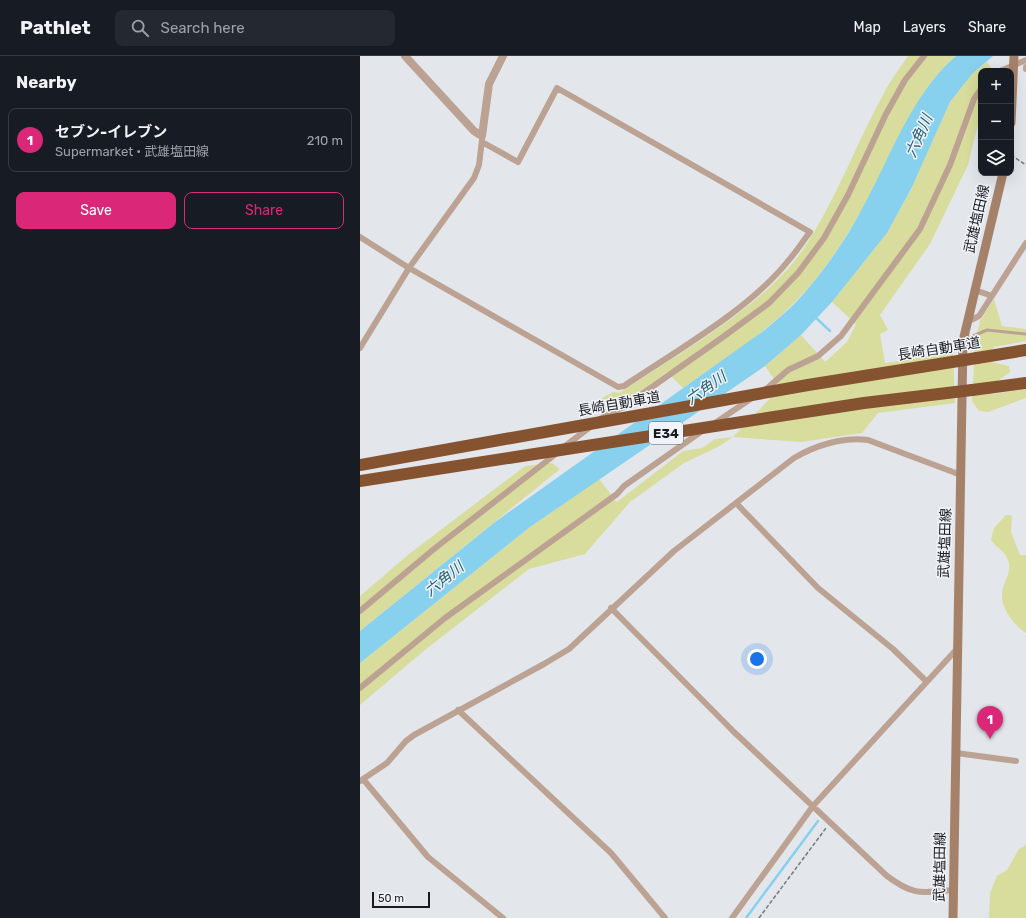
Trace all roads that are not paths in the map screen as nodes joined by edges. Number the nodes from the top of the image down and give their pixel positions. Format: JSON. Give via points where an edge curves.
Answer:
{"nodes":[{"id":1,"x":404,"y":56,"type":"edge"},
{"id":2,"x":503,"y":56,"type":"edge"},
{"id":3,"x":924,"y":56,"type":"edge"},
{"id":4,"x":1014,"y":60,"type":"edge"},
{"id":5,"x":1026,"y":60,"type":"edge"},
{"id":6,"x":1004,"y":68,"type":"edge"},
{"id":7,"x":978,"y":93,"type":"edge"},
{"id":8,"x":1012,"y":104,"type":"edge"},
{"id":9,"x":482,"y":139,"type":"junction"},
{"id":10,"x":1002,"y":176,"type":"edge"},
{"id":11,"x":360,"y":237,"type":"edge"},
{"id":12,"x":1026,"y":243,"type":"edge"},
{"id":13,"x":409,"y":268,"type":"junction"},
{"id":14,"x":975,"y":290,"type":"junction"},
{"id":15,"x":992,"y":296,"type":"junction"},
{"id":16,"x":967,"y":322,"type":"junction"},
{"id":17,"x":1026,"y":334,"type":"edge"},
{"id":18,"x":963,"y":341,"type":"junction"},
{"id":19,"x":360,"y":348,"type":"edge"},
{"id":20,"x":1026,"y":350,"type":"edge"},
{"id":21,"x":1026,"y":383,"type":"edge"},
{"id":22,"x":360,"y":465,"type":"edge"},
{"id":23,"x":961,"y":475,"type":"junction"},
{"id":24,"x":360,"y":481,"type":"edge"},
{"id":25,"x":736,"y":502,"type":"junction"},
{"id":26,"x":611,"y":608,"type":"junction"},
{"id":27,"x":360,"y":611,"type":"edge"},
{"id":28,"x":956,"y":650,"type":"junction"},
{"id":29,"x":926,"y":681,"type":"junction"},
{"id":30,"x":360,"y":688,"type":"edge"},
{"id":31,"x":458,"y":710,"type":"junction"},
{"id":32,"x":956,"y":753,"type":"junction"},
{"id":33,"x":1016,"y":760,"type":"dead end"},
{"id":34,"x":362,"y":780,"type":"edge"},
{"id":35,"x":813,"y":806,"type":"junction"},
{"id":36,"x":953,"y":890,"type":"junction"},
{"id":37,"x":503,"y":918,"type":"edge"},
{"id":38,"x":665,"y":918,"type":"edge"},
{"id":39,"x":732,"y":918,"type":"edge"},
{"id":40,"x":953,"y":918,"type":"edge"}],
"edges":[{"from":1,"to":9,"type":"street"},
{"from":2,"to":9,"type":"street","via":[[489,84]]},
{"from":3,"to":27,"type":"street","via":[[905,80],[886,114],[848,196],[824,238],[798,272],[769,303],[625,406],[604,416],[434,549]]},
{"from":4,"to":5,"type":"street"},
{"from":4,"to":6,"type":"street"},
{"from":4,"to":8,"type":"main road"},
{"from":7,"to":30,"type":"street","via":[[950,165],[920,229],[841,336],[829,348],[788,370],[767,388],[630,482],[445,618]]},
{"from":9,"to":13,"type":"street","via":[[479,165],[474,178]]},
{"from":9,"to":13,"type":"street","via":[[518,162],[556,88],[810,232],[788,262],[758,291],[717,324],[624,386],[618,387]]},
{"from":10,"to":14,"type":"main road","name":"武雄塩田線"},
{"from":11,"to":13,"type":"street"},
{"from":12,"to":15,"type":"street"},
{"from":13,"to":19,"type":"street"},
{"from":14,"to":15,"type":"street"},
{"from":14,"to":16,"type":"main road","name":"武雄塩田線"},
{"from":15,"to":16,"type":"street","via":[[979,316]]},
{"from":16,"to":18,"type":"main road","name":"武雄塩田線"},
{"from":17,"to":18,"type":"lane","via":[[987,330]]},
{"from":18,"to":23,"type":"main road","name":"武雄塩田線"},
{"from":20,"to":22,"type":"highway","name":"長崎自動車道","number":"E34","bridge":true,"via":[[808,385]]},
{"from":21,"to":24,"type":"highway","number":"E34","bridge":true,"via":[[864,403]]},
{"from":23,"to":25,"type":"street","via":[[868,440],[856,439],[811,448]]},
{"from":23,"to":28,"type":"main road","name":"武雄塩田線"},
{"from":25,"to":26,"type":"street","via":[[674,551]]},
{"from":25,"to":29,"type":"street","via":[[818,588],[893,649]]},
{"from":26,"to":31,"type":"street","via":[[569,649]]},
{"from":26,"to":35,"type":"street","via":[[734,732]]},
{"from":28,"to":29,"type":"street"},
{"from":28,"to":32,"type":"main road","name":"武雄塩田線"},
{"from":29,"to":35,"type":"street"},
{"from":31,"to":34,"type":"street","via":[[414,735],[388,762]]},
{"from":31,"to":38,"type":"street","via":[[611,853]]},
{"from":32,"to":33,"type":"street"},
{"from":32,"to":36,"type":"main road","name":"武雄塩田線"},
{"from":34,"to":37,"type":"street","via":[[428,857]]},
{"from":35,"to":36,"type":"street","via":[[900,886],[920,893]]},
{"from":35,"to":39,"type":"street"},
{"from":36,"to":40,"type":"main road","name":"武雄塩田線"}]}
